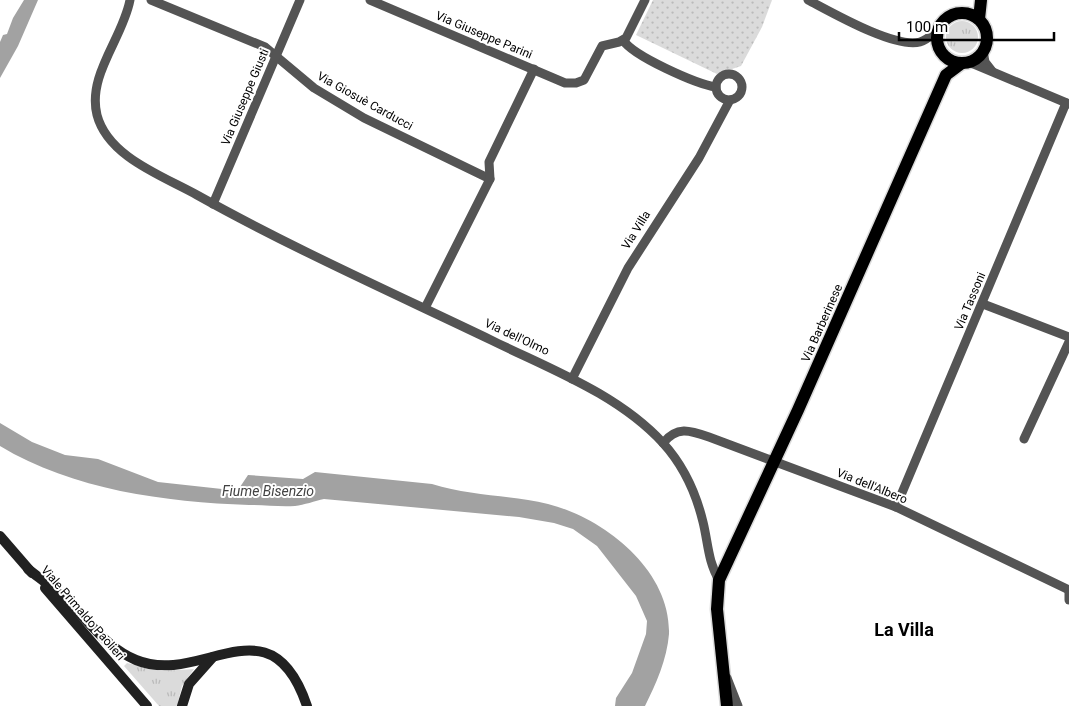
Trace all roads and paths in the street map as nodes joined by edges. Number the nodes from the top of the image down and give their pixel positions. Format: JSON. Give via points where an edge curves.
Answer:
{"nodes":[{"id":1,"x":130,"y":0,"type":"edge"},
{"id":2,"x":151,"y":0,"type":"edge"},
{"id":3,"x":300,"y":0,"type":"edge"},
{"id":4,"x":370,"y":0,"type":"edge"},
{"id":5,"x":645,"y":0,"type":"edge"},
{"id":6,"x":808,"y":0,"type":"edge"},
{"id":7,"x":975,"y":0,"type":"edge"},
{"id":8,"x":980,"y":0,"type":"edge"},
{"id":9,"x":964,"y":13,"type":"junction"},
{"id":10,"x":980,"y":19,"type":"junction"},
{"id":11,"x":938,"y":29,"type":"junction"},
{"id":12,"x":623,"y":40,"type":"junction"},
{"id":13,"x":983,"y":51,"type":"junction"},
{"id":14,"x":276,"y":56,"type":"junction"},
{"id":15,"x":944,"y":56,"type":"junction"},
{"id":16,"x":965,"y":62,"type":"junction"},
{"id":17,"x":534,"y":69,"type":"junction"},
{"id":18,"x":992,"y":71,"type":"junction"},
{"id":19,"x":946,"y":75,"type":"junction"},
{"id":20,"x":716,"y":87,"type":"junction"},
{"id":21,"x":730,"y":100,"type":"junction"},
{"id":22,"x":1067,"y":103,"type":"edge"},
{"id":23,"x":490,"y":179,"type":"junction"},
{"id":24,"x":213,"y":204,"type":"junction"},
{"id":25,"x":983,"y":304,"type":"junction"},
{"id":26,"x":425,"y":308,"type":"junction"},
{"id":27,"x":1069,"y":337,"type":"edge"},
{"id":28,"x":1069,"y":342,"type":"edge"},
{"id":29,"x":572,"y":379,"type":"junction"},
{"id":30,"x":1024,"y":439,"type":"dead end"},
{"id":31,"x":663,"y":443,"type":"junction"},
{"id":32,"x":775,"y":461,"type":"junction"},
{"id":33,"x":896,"y":507,"type":"junction"},
{"id":34,"x":0,"y":536,"type":"edge"},
{"id":35,"x":28,"y":569,"type":"junction"},
{"id":36,"x":719,"y":580,"type":"junction"},
{"id":37,"x":1069,"y":590,"type":"edge"},
{"id":38,"x":1069,"y":600,"type":"edge"},
{"id":39,"x":215,"y":656,"type":"junction"},
{"id":40,"x":723,"y":668,"type":"junction"},
{"id":41,"x":148,"y":706,"type":"edge"},
{"id":42,"x":182,"y":706,"type":"edge"},
{"id":43,"x":307,"y":706,"type":"edge"},
{"id":44,"x":728,"y":706,"type":"edge"},
{"id":45,"x":738,"y":706,"type":"edge"}],
"edges":[{"from":1,"to":24,"type":"street","name":"Via dell'Olmo","via":[[123,25],[95,90],[97,117],[109,137],[133,159]]},
{"from":2,"to":14,"type":"street","name":"Via Giosuè Carducci","via":[[265,47]]},
{"from":3,"to":14,"type":"street","name":"Via Giuseppe Giusti"},
{"from":4,"to":17,"type":"street","name":"Via Giuseppe Parini"},
{"from":5,"to":12,"type":"street"},
{"from":6,"to":11,"type":"street","via":[[862,28],[894,39],[919,43]]},
{"from":7,"to":9,"type":"main road"},
{"from":8,"to":10,"type":"main road"},
{"from":9,"to":10,"type":"main road"},
{"from":9,"to":11,"type":"main road","via":[[950,16]]},
{"from":10,"to":13,"type":"main road","via":[[987,33]]},
{"from":11,"to":15,"type":"main road","name":"Via Barberinese","via":[[938,44]]},
{"from":12,"to":17,"type":"street","name":"Via Giuseppe Parini","via":[[602,46],[580,83],[565,83]]},
{"from":12,"to":20,"type":"street","via":[[632,50],[699,84]]},
{"from":13,"to":16,"type":"main road","name":"Via Barberinese"},
{"from":13,"to":18,"type":"street","via":[[985,62]]},
{"from":14,"to":23,"type":"street","name":"Via Giosuè Carducci","via":[[314,88],[356,113]]},
{"from":14,"to":24,"type":"street","name":"Via Giuseppe Giusti"},
{"from":15,"to":16,"type":"main road"},
{"from":15,"to":19,"type":"main road","name":"Via Barberinese"},
{"from":16,"to":18,"type":"street"},
{"from":16,"to":19,"type":"main road","name":"Via Barberinese"},
{"from":17,"to":23,"type":"street","via":[[489,162]]},
{"from":18,"to":22,"type":"street"},
{"from":19,"to":32,"type":"main road","name":"Via Barberinese"},
{"from":20,"to":21,"type":"street","via":[[719,96]]},
{"from":20,"to":21,"type":"street","name":"Via Villa","via":[[722,75],[737,77],[741,91]]},
{"from":21,"to":29,"type":"street","name":"Via Villa","via":[[698,158],[628,268]]},
{"from":22,"to":25,"type":"street","name":"Via Tassoni"},
{"from":23,"to":26,"type":"street"},
{"from":24,"to":26,"type":"street","name":"Via dell'Olmo"},
{"from":25,"to":27,"type":"street"},
{"from":25,"to":33,"type":"street","name":"Via Tassoni"},
{"from":26,"to":29,"type":"street","name":"Via dell'Olmo"},
{"from":28,"to":30,"type":"street"},
{"from":29,"to":31,"type":"street","name":"Via dell'Olmo","via":[[625,411]]},
{"from":31,"to":32,"type":"street","name":"Via dell'Albero","via":[[673,432],[685,429]]},
{"from":31,"to":36,"type":"street","name":"Via dell'Olmo","via":[[692,489],[703,522],[709,558]]},
{"from":32,"to":33,"type":"street","name":"Via dell'Albero"},
{"from":32,"to":36,"type":"main road","name":"Via Barberinese"},
{"from":33,"to":37,"type":"street","name":"Via dell'Albero"},
{"from":34,"to":35,"type":"main road","name":"Viale Primaldo Paolieri"},
{"from":35,"to":39,"type":"main road","via":[[112,645],[136,660],[157,665],[180,665]]},
{"from":35,"to":41,"type":"main road","name":"Viale Primaldo Paolieri"},
{"from":36,"to":40,"type":"main road","name":"Via dell'Olmo","via":[[717,608]]},
{"from":37,"to":38,"type":"street"},
{"from":39,"to":42,"type":"main road","via":[[189,684]]},
{"from":39,"to":43,"type":"main road","via":[[246,649],[273,658],[295,678]]},
{"from":40,"to":44,"type":"main road","name":"Via dell'Olmo"},
{"from":40,"to":45,"type":"street"}]}
